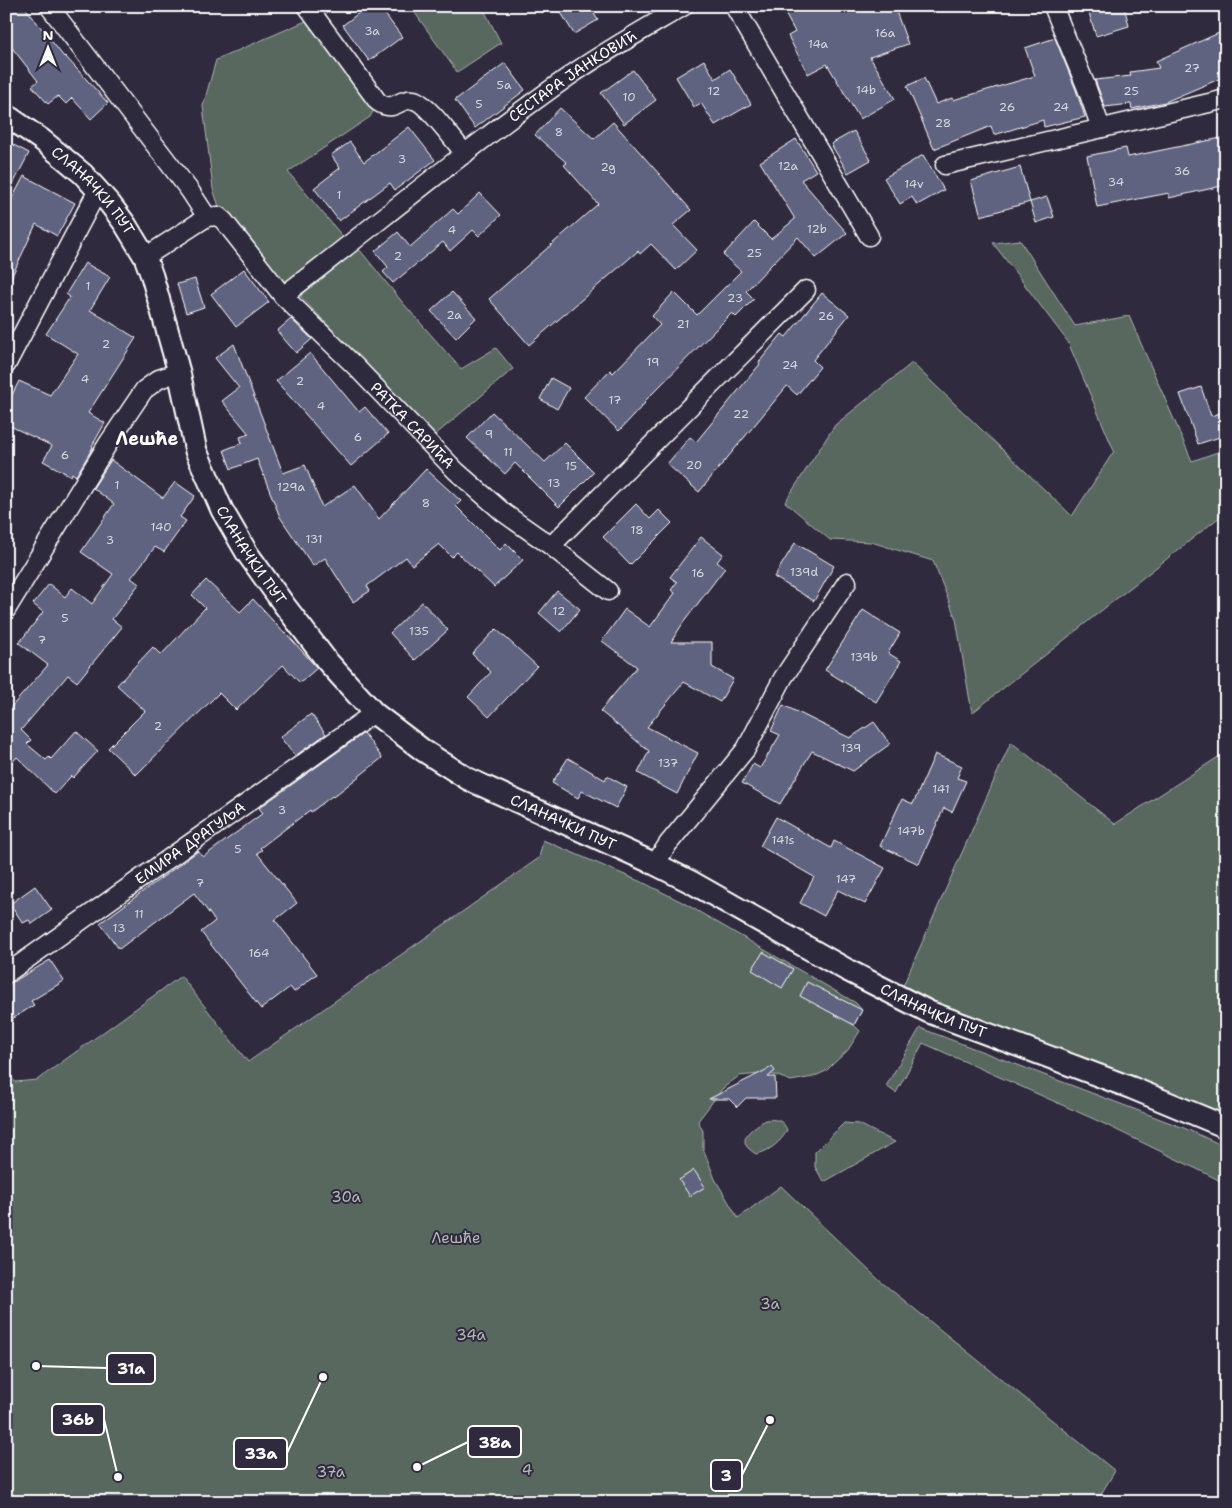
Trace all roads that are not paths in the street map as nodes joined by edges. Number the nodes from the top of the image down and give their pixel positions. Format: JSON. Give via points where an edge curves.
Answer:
{"nodes":[{"id":1,"x":49,"y":6,"type":"edge"},
{"id":2,"x":307,"y":6,"type":"edge"},
{"id":3,"x":684,"y":6,"type":"edge"},
{"id":4,"x":734,"y":6,"type":"edge"},
{"id":5,"x":1053,"y":6,"type":"edge"},
{"id":6,"x":1226,"y":99,"type":"edge"},
{"id":7,"x":6,"y":115,"type":"edge"},
{"id":8,"x":1100,"y":128,"type":"junction"},
{"id":9,"x":465,"y":154,"type":"junction"},
{"id":10,"x":945,"y":165,"type":"dead end"},
{"id":11,"x":98,"y":190,"type":"junction"},
{"id":12,"x":207,"y":217,"type":"junction"},
{"id":13,"x":869,"y":236,"type":"dead end"},
{"id":14,"x":145,"y":256,"type":"junction"},
{"id":15,"x":806,"y":290,"type":"dead end"},
{"id":16,"x":283,"y":296,"type":"junction"},
{"id":17,"x":6,"y":364,"type":"edge"},
{"id":18,"x":179,"y":372,"type":"junction"},
{"id":19,"x":550,"y":546,"type":"junction"},
{"id":20,"x":847,"y":582,"type":"dead end"},
{"id":21,"x":608,"y":591,"type":"dead end"},
{"id":22,"x":6,"y":610,"type":"edge"},
{"id":23,"x":374,"y":712,"type":"junction"},
{"id":24,"x":655,"y":864,"type":"junction"},
{"id":25,"x":6,"y":974,"type":"edge"},
{"id":26,"x":1226,"y":1127,"type":"edge"}],
"edges":[{"from":1,"to":12,"type":"street"},
{"from":2,"to":9,"type":"street","via":[[378,102],[385,107],[394,107],[405,101],[416,101],[427,109]]},
{"from":3,"to":9,"type":"street","name":"СЕСТАРА ЈАНКОВИЋ","via":[[568,77]]},
{"from":4,"to":13,"type":"street"},
{"from":5,"to":8,"type":"street"},
{"from":6,"to":8,"type":"street"},
{"from":7,"to":11,"type":"street","name":"СЛАНАЧКИ ПУТ","via":[[66,158]]},
{"from":8,"to":10,"type":"street"},
{"from":9,"to":16,"type":"street","name":"СЕСТАРА ЈАНКОВИЋ"},
{"from":11,"to":14,"type":"street","name":"СЛАНАЧКИ ПУТ","via":[[126,224]]},
{"from":11,"to":17,"type":"street"},
{"from":12,"to":14,"type":"street"},
{"from":12,"to":16,"type":"street","name":"РАТКА САРИЋА","via":[[218,216],[224,221]]},
{"from":14,"to":18,"type":"street","name":"СЛАНАЧКИ ПУТ"},
{"from":15,"to":19,"type":"street"},
{"from":16,"to":19,"type":"street","name":"РАТКА САРИЋА","via":[[456,471],[504,513]]},
{"from":18,"to":22,"type":"street","via":[[159,379],[144,390]]},
{"from":18,"to":23,"type":"street","name":"СЛАНАЧКИ ПУТ","via":[[196,451],[222,510],[247,553],[285,606]]},
{"from":19,"to":21,"type":"street","name":"РАТКА САРИЋА"},
{"from":20,"to":24,"type":"street","via":[[784,678],[746,749]]},
{"from":23,"to":24,"type":"street","name":"СЛАНАЧКИ ПУТ","via":[[424,752],[468,779]]},
{"from":23,"to":25,"type":"street","name":"ЕМИРА ДРАГУЉА"},
{"from":24,"to":26,"type":"street","name":"СЛАНАЧКИ ПУТ","via":[[871,984],[929,1012]]}]}
